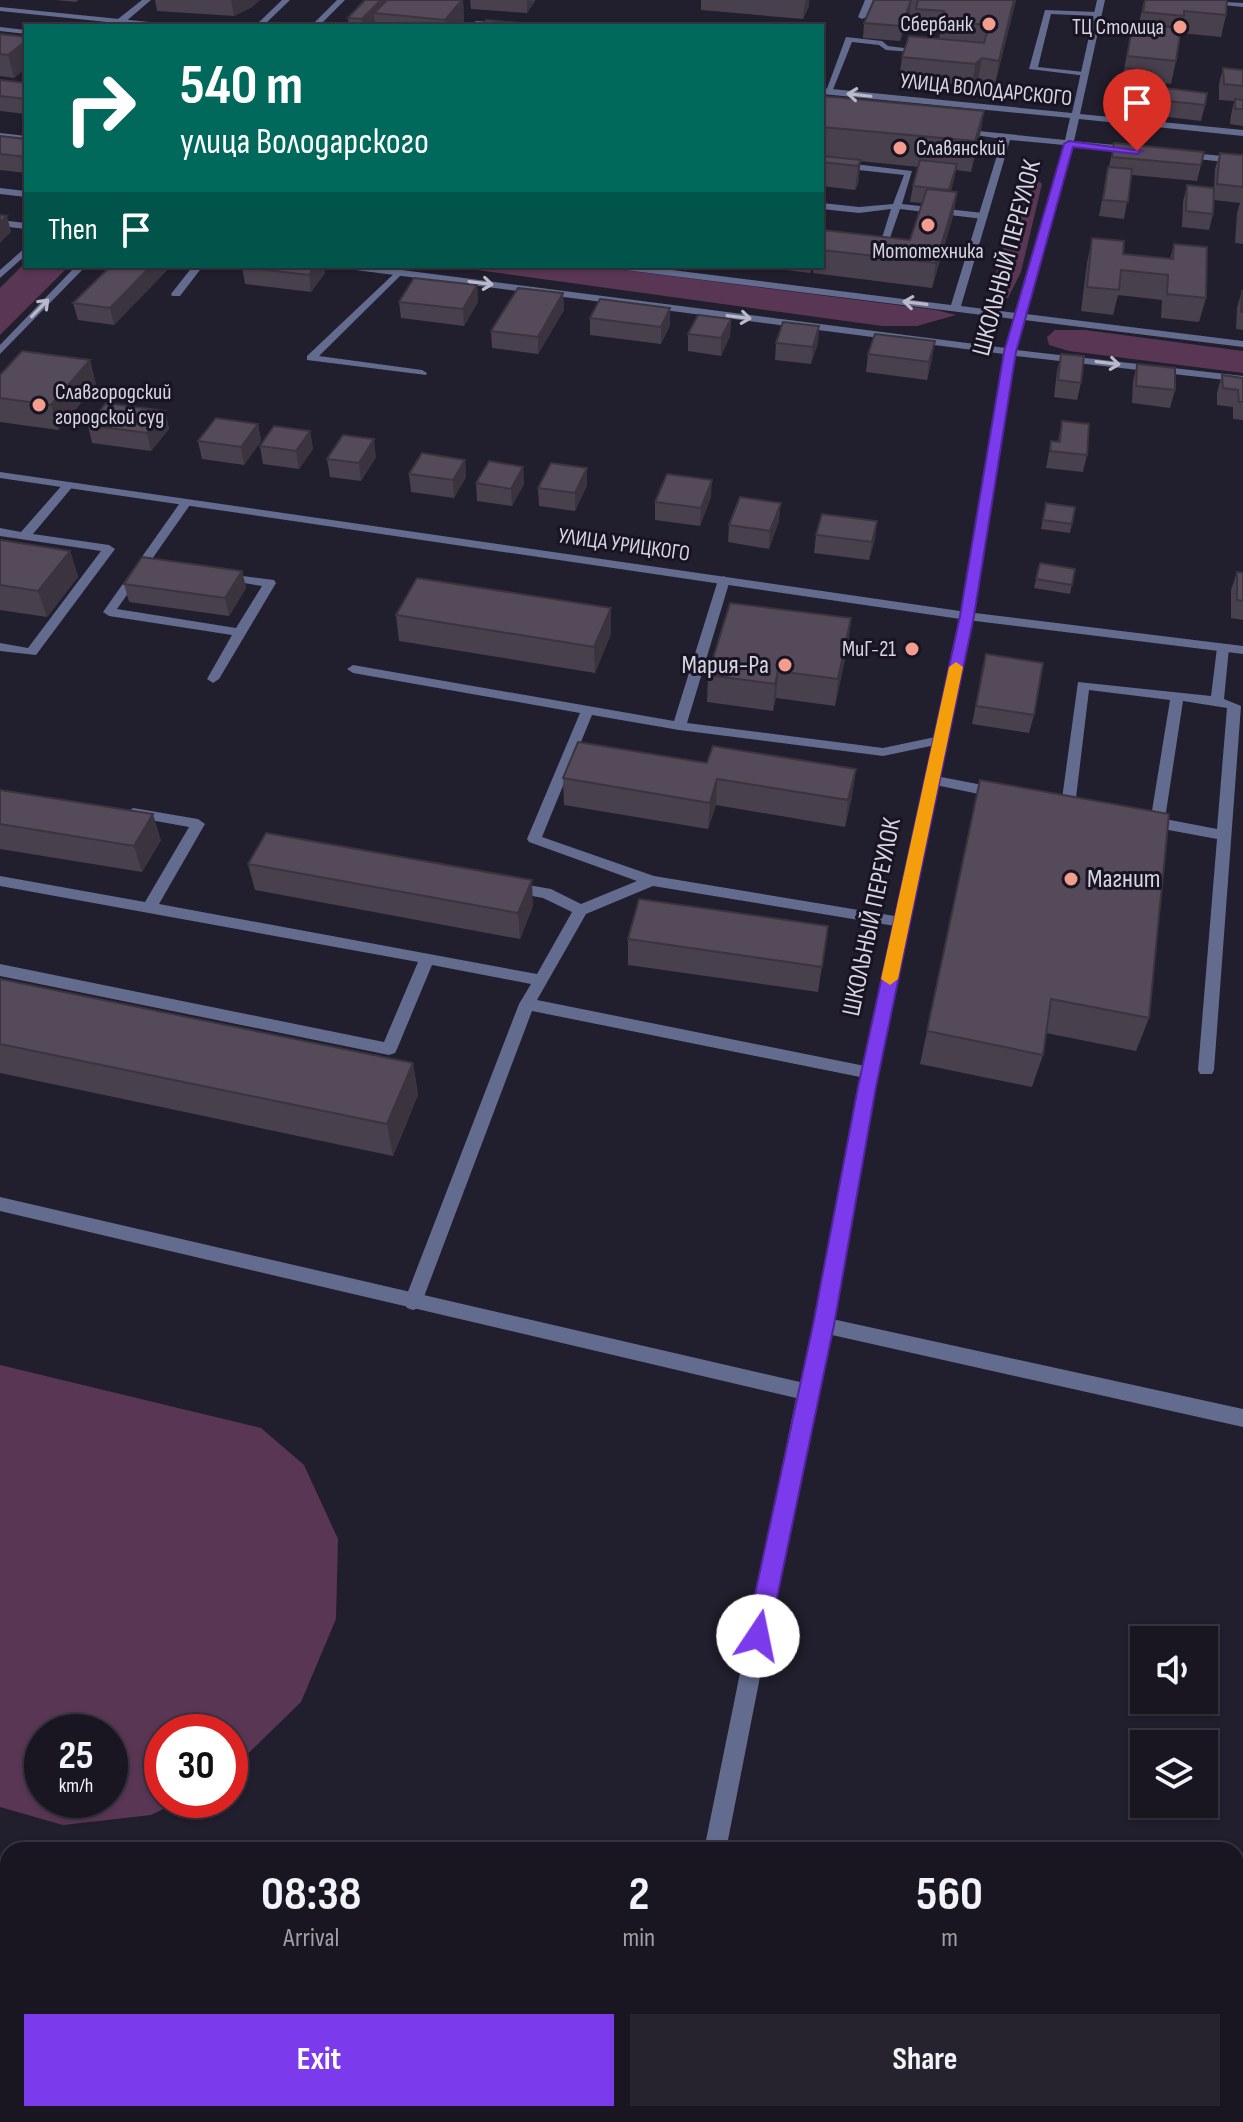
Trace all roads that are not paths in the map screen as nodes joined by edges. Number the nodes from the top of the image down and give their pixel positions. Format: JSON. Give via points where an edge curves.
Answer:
{"nodes":[{"id":1,"x":147,"y":0,"type":"edge"},
{"id":2,"x":286,"y":0,"type":"edge"},
{"id":3,"x":341,"y":0,"type":"edge"},
{"id":4,"x":1193,"y":0,"type":"edge"},
{"id":5,"x":869,"y":1,"type":"edge"},
{"id":6,"x":882,"y":3,"type":"edge"},
{"id":7,"x":1243,"y":5,"type":"edge"},
{"id":8,"x":1099,"y":7,"type":"edge"},
{"id":9,"x":0,"y":9,"type":"edge"},
{"id":10,"x":862,"y":17,"type":"dead end"},
{"id":11,"x":121,"y":21,"type":"junction"},
{"id":12,"x":150,"y":24,"type":"edge"},
{"id":13,"x":261,"y":24,"type":"edge"},
{"id":14,"x":317,"y":24,"type":"edge"},
{"id":15,"x":0,"y":29,"type":"edge"},
{"id":16,"x":24,"y":32,"type":"edge"},
{"id":17,"x":929,"y":52,"type":"edge"},
{"id":18,"x":1084,"y":74,"type":"junction"},
{"id":19,"x":825,"y":92,"type":"edge"},
{"id":20,"x":1074,"y":117,"type":"junction"},
{"id":21,"x":945,"y":130,"type":"edge"},
{"id":22,"x":1243,"y":133,"type":"edge"},
{"id":23,"x":0,"y":136,"type":"edge"},
{"id":24,"x":1007,"y":137,"type":"junction"},
{"id":25,"x":24,"y":139,"type":"edge"},
{"id":26,"x":1069,"y":144,"type":"junction"},
{"id":27,"x":1152,"y":152,"type":"edge"},
{"id":28,"x":1168,"y":154,"type":"edge"},
{"id":29,"x":1243,"y":161,"type":"edge"},
{"id":30,"x":824,"y":163,"type":"edge"},
{"id":31,"x":0,"y":191,"type":"edge"},
{"id":32,"x":24,"y":194,"type":"edge"},
{"id":33,"x":824,"y":206,"type":"edge"},
{"id":34,"x":898,"y":206,"type":"junction"},
{"id":35,"x":983,"y":216,"type":"junction"},
{"id":36,"x":0,"y":223,"type":"edge"},
{"id":37,"x":24,"y":226,"type":"edge"},
{"id":38,"x":24,"y":252,"type":"edge"},
{"id":39,"x":865,"y":253,"type":"edge"},
{"id":40,"x":79,"y":268,"type":"edge"},
{"id":41,"x":196,"y":268,"type":"edge"},
{"id":42,"x":365,"y":268,"type":"edge"},
{"id":43,"x":633,"y":268,"type":"edge"},
{"id":44,"x":399,"y":272,"type":"junction"},
{"id":45,"x":0,"y":275,"type":"edge"},
{"id":46,"x":176,"y":294,"type":"dead end"},
{"id":47,"x":955,"y":308,"type":"junction"},
{"id":48,"x":1022,"y":317,"type":"junction"},
{"id":49,"x":1243,"y":344,"type":"edge"},
{"id":50,"x":0,"y":351,"type":"edge"},
{"id":51,"x":1010,"y":352,"type":"junction"},
{"id":52,"x":422,"y":373,"type":"dead end"},
{"id":53,"x":1243,"y":379,"type":"edge"},
{"id":54,"x":0,"y":475,"type":"edge"},
{"id":55,"x":68,"y":485,"type":"junction"},
{"id":56,"x":186,"y":502,"type":"junction"},
{"id":57,"x":0,"y":532,"type":"edge"},
{"id":58,"x":25,"y":535,"type":"junction"},
{"id":59,"x":144,"y":563,"type":"junction"},
{"id":60,"x":159,"y":566,"type":"edge"},
{"id":61,"x":207,"y":573,"type":"edge"},
{"id":62,"x":724,"y":580,"type":"junction"},
{"id":63,"x":967,"y":616,"type":"junction"},
{"id":64,"x":240,"y":632,"type":"junction"},
{"id":65,"x":0,"y":647,"type":"edge"},
{"id":66,"x":1223,"y":648,"type":"junction"},
{"id":67,"x":1243,"y":650,"type":"edge"},
{"id":68,"x":353,"y":669,"type":"dead end"},
{"id":69,"x":213,"y":679,"type":"dead end"},
{"id":70,"x":1177,"y":698,"type":"junction"},
{"id":71,"x":1217,"y":701,"type":"junction"},
{"id":72,"x":588,"y":710,"type":"junction"},
{"id":73,"x":679,"y":726,"type":"junction"},
{"id":74,"x":940,"y":740,"type":"junction"},
{"id":75,"x":931,"y":780,"type":"junction"},
{"id":76,"x":1010,"y":795,"type":"edge"},
{"id":77,"x":1068,"y":806,"type":"edge"},
{"id":78,"x":122,"y":812,"type":"edge"},
{"id":79,"x":1127,"y":817,"type":"edge"},
{"id":80,"x":1157,"y":823,"type":"junction"},
{"id":81,"x":1224,"y":835,"type":"junction"},
{"id":82,"x":0,"y":881,"type":"edge"},
{"id":83,"x":652,"y":881,"type":"junction"},
{"id":84,"x":501,"y":885,"type":"edge"},
{"id":85,"x":149,"y":908,"type":"junction"},
{"id":86,"x":581,"y":910,"type":"junction"},
{"id":87,"x":901,"y":922,"type":"junction"},
{"id":88,"x":427,"y":958,"type":"junction"},
{"id":89,"x":0,"y":970,"type":"edge"},
{"id":90,"x":539,"y":980,"type":"junction"},
{"id":91,"x":527,"y":1004,"type":"junction"},
{"id":92,"x":1206,"y":1070,"type":"dead end"},
{"id":93,"x":870,"y":1073,"type":"junction"},
{"id":94,"x":0,"y":1204,"type":"edge"},
{"id":95,"x":413,"y":1302,"type":"junction"},
{"id":96,"x":823,"y":1325,"type":"junction"},
{"id":97,"x":807,"y":1392,"type":"junction"},
{"id":98,"x":1243,"y":1418,"type":"edge"},
{"id":99,"x":717,"y":1842,"type":"edge"}],
"edges":[{"from":1,"to":11,"type":"street"},
{"from":2,"to":13,"type":"street"},
{"from":3,"to":14,"type":"street"},
{"from":4,"to":7,"type":"street"},
{"from":5,"to":6,"type":"street"},
{"from":5,"to":10,"type":"street"},
{"from":8,"to":18,"type":"street","name":"ШКОЛЬНЫЙ ПЕРЕУЛОК"},
{"from":8,"to":18,"type":"street","via":[[1048,12],[1033,69]]},
{"from":9,"to":11,"type":"street"},
{"from":11,"to":12,"type":"street"},
{"from":15,"to":16,"type":"street"},
{"from":17,"to":19,"type":"street","via":[[849,39]]},
{"from":18,"to":20,"type":"street","name":"ШКОЛЬНЫЙ ПЕРЕУЛОК"},
{"from":20,"to":19,"type":"street","name":"УЛИЦА ВОЛОДАРСКОГО","one_way":true},
{"from":20,"to":22,"type":"street","name":"УЛИЦА ВОЛОДАРСКОГО"},
{"from":20,"to":26,"type":"street","name":"ШКОЛЬНЫЙ ПЕРЕУЛОК"},
{"from":21,"to":24,"type":"street","name":"УЛИЦА ВОЛОДАРСКОГО"},
{"from":23,"to":25,"type":"street"},
{"from":24,"to":26,"type":"street","name":"УЛИЦА ВОЛОДАРСКОГО"},
{"from":24,"to":35,"type":"street"},
{"from":26,"to":27,"type":"street","name":"УЛИЦА ВОЛОДАРСКОГО"},
{"from":26,"to":48,"type":"street","name":"ШКОЛЬНЫЙ ПЕРЕУЛОК"},
{"from":28,"to":29,"type":"street"},
{"from":30,"to":34,"type":"street","via":[[909,173]]},
{"from":31,"to":32,"type":"street"},
{"from":33,"to":34,"type":"street"},
{"from":34,"to":35,"type":"street"},
{"from":34,"to":39,"type":"street","via":[[880,255]]},
{"from":35,"to":47,"type":"street"},
{"from":36,"to":37,"type":"street"},
{"from":38,"to":45,"type":"street"},
{"from":50,"to":40,"type":"street","one_way":true},
{"from":41,"to":46,"type":"street"},
{"from":42,"to":44,"type":"street"},
{"from":47,"to":43,"type":"street","one_way":true},
{"from":44,"to":51,"type":"street","one_way":true},
{"from":44,"to":52,"type":"street","via":[[311,358]]},
{"from":47,"to":48,"type":"street"},
{"from":48,"to":49,"type":"street"},
{"from":48,"to":51,"type":"street","name":"ШКОЛЬНЫЙ ПЕРЕУЛОК"},
{"from":51,"to":53,"type":"street","one_way":true},
{"from":51,"to":63,"type":"street","name":"ШКОЛЬНЫЙ ПЕРЕУЛОК"},
{"from":54,"to":55,"type":"street","name":"УЛИЦА УРИЦКОГО"},
{"from":55,"to":56,"type":"street","name":"УЛИЦА УРИЦКОГО"},
{"from":55,"to":58,"type":"street"},
{"from":56,"to":59,"type":"street"},
{"from":56,"to":62,"type":"street","name":"УЛИЦА УРИЦКОГО"},
{"from":57,"to":58,"type":"street"},
{"from":58,"to":65,"type":"street","via":[[109,549],[31,652]]},
{"from":59,"to":60,"type":"street"},
{"from":59,"to":64,"type":"street","via":[[109,612]]},
{"from":61,"to":64,"type":"street","via":[[270,583]]},
{"from":62,"to":63,"type":"street","name":"УЛИЦА УРИЦКОГО"},
{"from":62,"to":73,"type":"street"},
{"from":63,"to":66,"type":"street","name":"УЛИЦА УРИЦКОГО"},
{"from":63,"to":74,"type":"street","name":"ШКОЛЬНЫЙ ПЕРЕУЛОК"},
{"from":64,"to":69,"type":"street"},
{"from":66,"to":67,"type":"street","name":"УЛИЦА УРИЦКОГО"},
{"from":66,"to":71,"type":"street"},
{"from":68,"to":72,"type":"street"},
{"from":70,"to":71,"type":"street"},
{"from":70,"to":77,"type":"street","via":[[1083,685]]},
{"from":70,"to":80,"type":"street"},
{"from":71,"to":81,"type":"street","via":[[1234,706]]},
{"from":72,"to":73,"type":"street"},
{"from":72,"to":83,"type":"street","via":[[534,839]]},
{"from":73,"to":74,"type":"street","via":[[883,752]]},
{"from":74,"to":75,"type":"street","name":"ШКОЛЬНЫЙ ПЕРЕУЛОК"},
{"from":75,"to":76,"type":"street"},
{"from":75,"to":87,"type":"street","name":"ШКОЛЬНЫЙ ПЕРЕУЛОК"},
{"from":78,"to":85,"type":"street","via":[[198,824]]},
{"from":79,"to":80,"type":"street"},
{"from":80,"to":81,"type":"street"},
{"from":81,"to":92,"type":"street"},
{"from":82,"to":85,"type":"street"},
{"from":83,"to":86,"type":"street"},
{"from":83,"to":87,"type":"street"},
{"from":84,"to":86,"type":"street","via":[[546,893]]},
{"from":85,"to":88,"type":"street"},
{"from":86,"to":90,"type":"street"},
{"from":87,"to":93,"type":"street","name":"ШКОЛЬНЫЙ ПЕРЕУЛОК"},
{"from":88,"to":89,"type":"street","via":[[389,1049]]},
{"from":88,"to":90,"type":"street"},
{"from":90,"to":91,"type":"street"},
{"from":91,"to":93,"type":"street"},
{"from":91,"to":95,"type":"street"},
{"from":93,"to":96,"type":"street","name":"ШКОЛЬНЫЙ ПЕРЕУЛОК"},
{"from":94,"to":95,"type":"street"},
{"from":95,"to":97,"type":"street"},
{"from":96,"to":97,"type":"street","name":"ШКОЛЬНЫЙ ПЕРЕУЛОК"},
{"from":96,"to":98,"type":"street"},
{"from":97,"to":99,"type":"street","name":"ШКОЛЬНЫЙ ПЕРЕУЛОК"}]}
